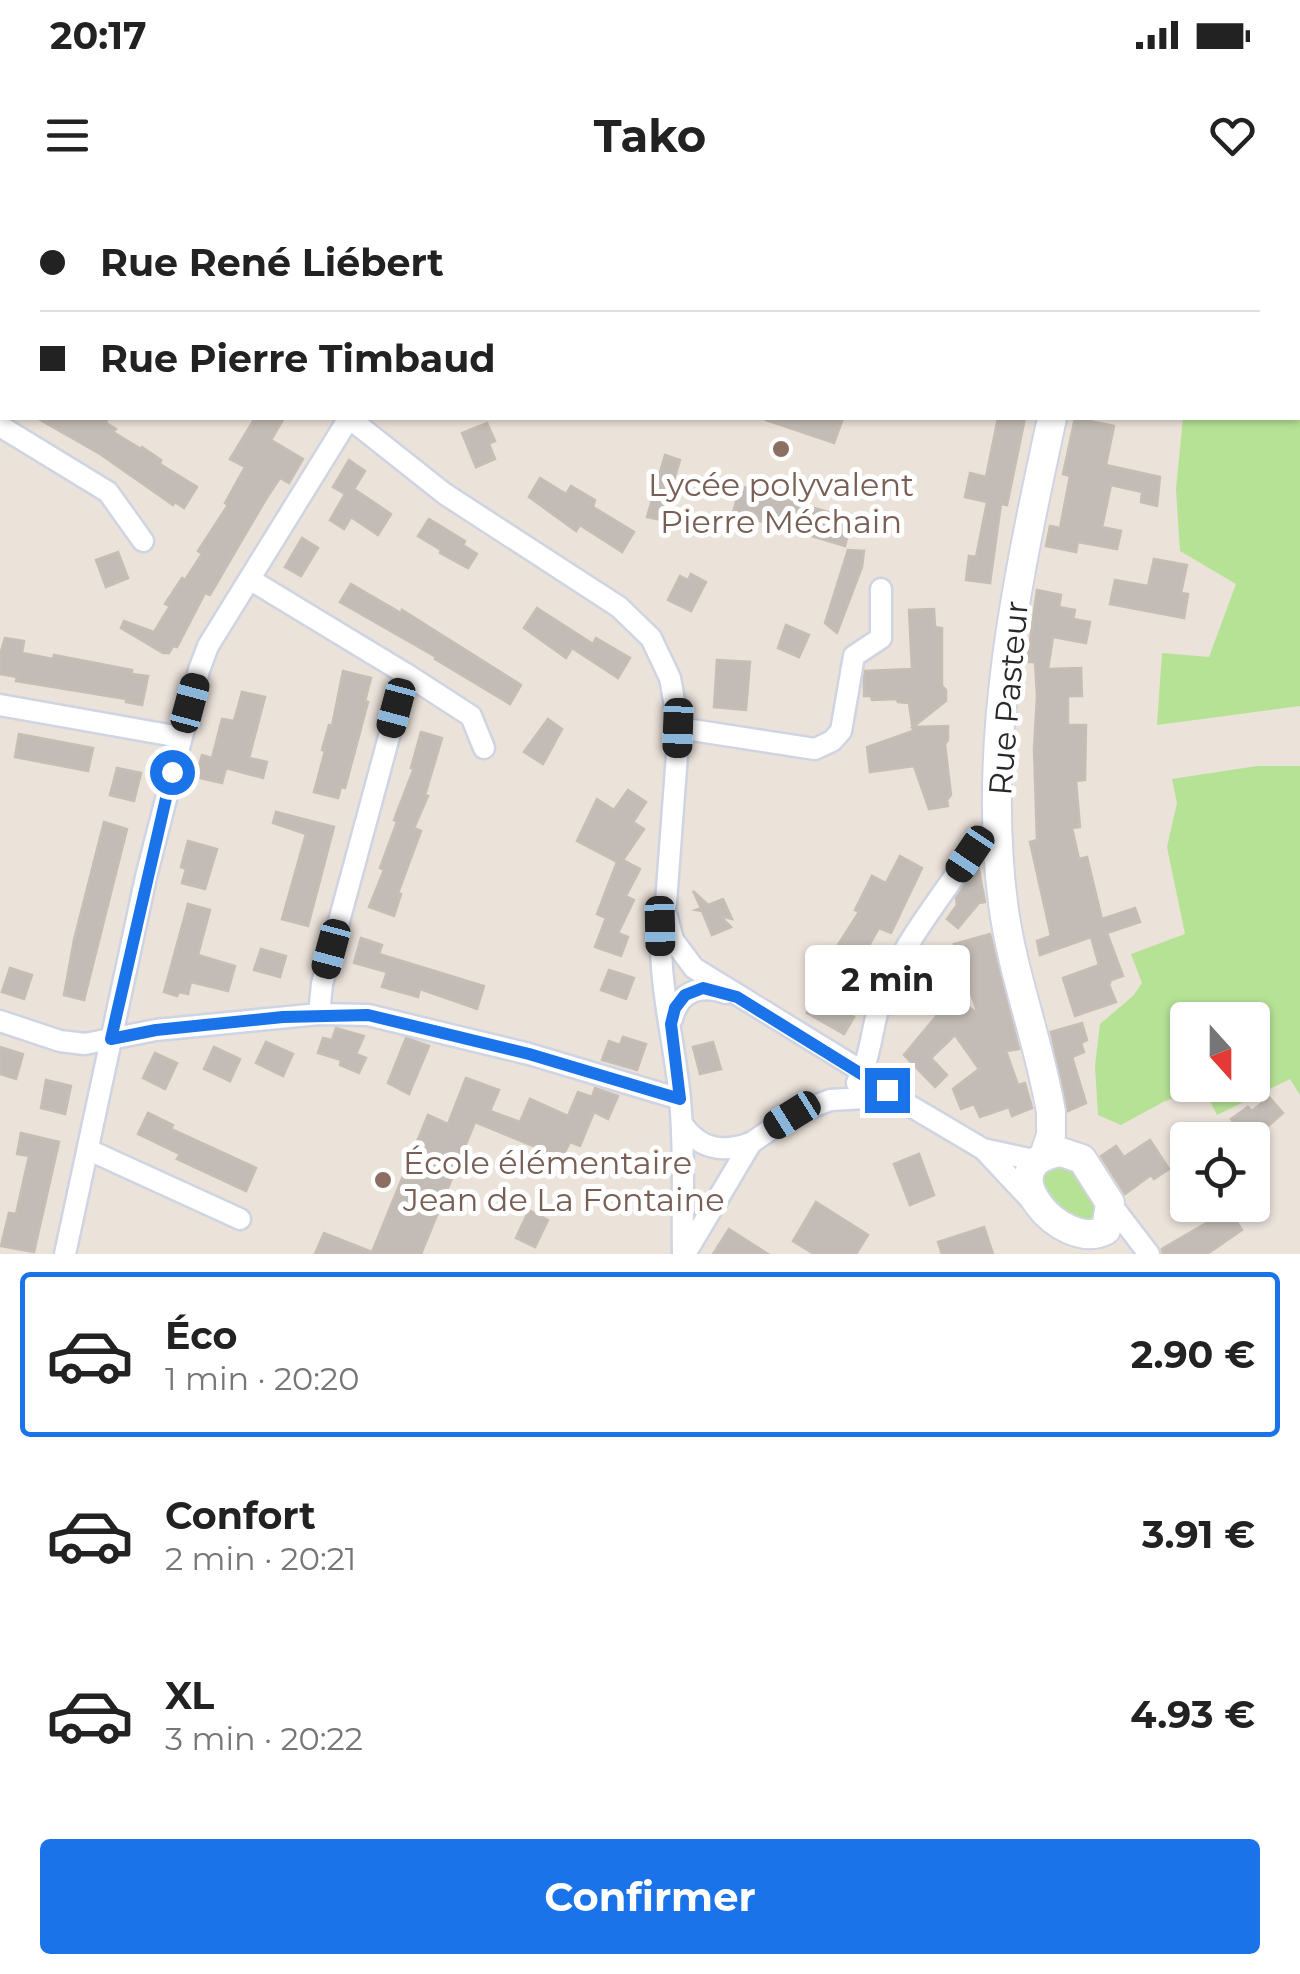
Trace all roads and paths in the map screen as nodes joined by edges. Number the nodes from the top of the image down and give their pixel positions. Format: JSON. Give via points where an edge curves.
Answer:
{"nodes":[{"id":1,"x":348,"y":420,"type":"edge"},
{"id":2,"x":352,"y":420,"type":"edge"},
{"id":3,"x":1052,"y":420,"type":"edge"},
{"id":4,"x":0,"y":426,"type":"edge"},
{"id":5,"x":143,"y":540,"type":"dead end"},
{"id":6,"x":251,"y":580,"type":"junction"},
{"id":7,"x":881,"y":589,"type":"dead end"},
{"id":8,"x":406,"y":674,"type":"junction"},
{"id":9,"x":0,"y":705,"type":"edge"},
{"id":10,"x":678,"y":728,"type":"junction"},
{"id":11,"x":180,"y":737,"type":"junction"},
{"id":12,"x":484,"y":748,"type":"dead end"},
{"id":13,"x":970,"y":854,"type":"dead end"},
{"id":14,"x":666,"y":902,"type":"junction"},
{"id":15,"x":737,"y":997,"type":"junction"},
{"id":16,"x":319,"y":1014,"type":"junction"},
{"id":17,"x":0,"y":1021,"type":"edge"},
{"id":18,"x":671,"y":1024,"type":"junction"},
{"id":19,"x":111,"y":1039,"type":"junction"},
{"id":20,"x":863,"y":1072,"type":"junction"},
{"id":21,"x":1048,"y":1096,"type":"junction"},
{"id":22,"x":849,"y":1098,"type":"junction"},
{"id":23,"x":680,"y":1099,"type":"junction"},
{"id":24,"x":912,"y":1108,"type":"junction"},
{"id":25,"x":682,"y":1124,"type":"junction"},
{"id":26,"x":752,"y":1143,"type":"junction"},
{"id":27,"x":983,"y":1149,"type":"junction"},
{"id":28,"x":89,"y":1150,"type":"junction"},
{"id":29,"x":1041,"y":1158,"type":"junction"},
{"id":30,"x":1082,"y":1160,"type":"junction"},
{"id":31,"x":1110,"y":1203,"type":"junction"},
{"id":32,"x":1034,"y":1208,"type":"junction"},
{"id":33,"x":240,"y":1219,"type":"dead end"},
{"id":34,"x":1044,"y":1242,"type":"dead end"},
{"id":35,"x":1086,"y":1249,"type":"edge"},
{"id":36,"x":65,"y":1254,"type":"edge"},
{"id":37,"x":684,"y":1254,"type":"edge"},
{"id":38,"x":1149,"y":1254,"type":"edge"}],
"edges":[{"from":1,"to":6,"type":"street"},
{"from":2,"to":10,"type":"street","via":[[446,494],[636,622],[670,678]]},
{"from":3,"to":21,"type":"main road","name":"Rue Pasteur","via":[[1020,568],[998,777],[1005,918]]},
{"from":4,"to":5,"type":"street","via":[[108,492]]},
{"from":6,"to":8,"type":"street"},
{"from":6,"to":11,"type":"street","via":[[208,646]]},
{"from":7,"to":10,"type":"street","via":[[880,638],[854,656],[841,731],[832,742],[815,749]]},
{"from":8,"to":12,"type":"street","via":[[471,716]]},
{"from":8,"to":16,"type":"street"},
{"from":9,"to":11,"type":"street"},
{"from":10,"to":14,"type":"street"},
{"from":11,"to":19,"type":"street"},
{"from":13,"to":20,"type":"street","via":[[886,987]]},
{"from":14,"to":15,"type":"street","via":[[680,952]]},
{"from":14,"to":18,"type":"street","via":[[660,958]]},
{"from":15,"to":18,"type":"street","via":[[694,990],[679,1001]]},
{"from":15,"to":20,"type":"street"},
{"from":16,"to":19,"type":"street"},
{"from":16,"to":23,"type":"street","via":[[368,1015]]},
{"from":17,"to":19,"type":"street","via":[[72,1043]]},
{"from":18,"to":23,"type":"street"},
{"from":19,"to":28,"type":"street"},
{"from":20,"to":22,"type":"street"},
{"from":20,"to":24,"type":"street"},
{"from":21,"to":29,"type":"main road","name":"Rue Pasteur","via":[[1052,1126]]},
{"from":21,"to":30,"type":"main road","name":"Rue Pasteur"},
{"from":22,"to":24,"type":"street"},
{"from":22,"to":26,"type":"street","via":[[811,1106]]},
{"from":23,"to":25,"type":"street"},
{"from":24,"to":27,"type":"street"},
{"from":25,"to":26,"type":"street","via":[[709,1148]]},
{"from":25,"to":37,"type":"street"},
{"from":26,"to":37,"type":"street"},
{"from":27,"to":29,"type":"street"},
{"from":27,"to":32,"type":"street"},
{"from":28,"to":33,"type":"street"},
{"from":28,"to":36,"type":"street"},
{"from":29,"to":30,"type":"main road","via":[[1069,1152]]},
{"from":29,"to":32,"type":"main road","via":[[1028,1184]]},
{"from":30,"to":31,"type":"main road"},
{"from":31,"to":35,"type":"main road","via":[[1106,1230]]},
{"from":31,"to":38,"type":"street"},
{"from":32,"to":34,"type":"main road"},
{"from":32,"to":35,"type":"main road","via":[[1056,1238]]}]}
